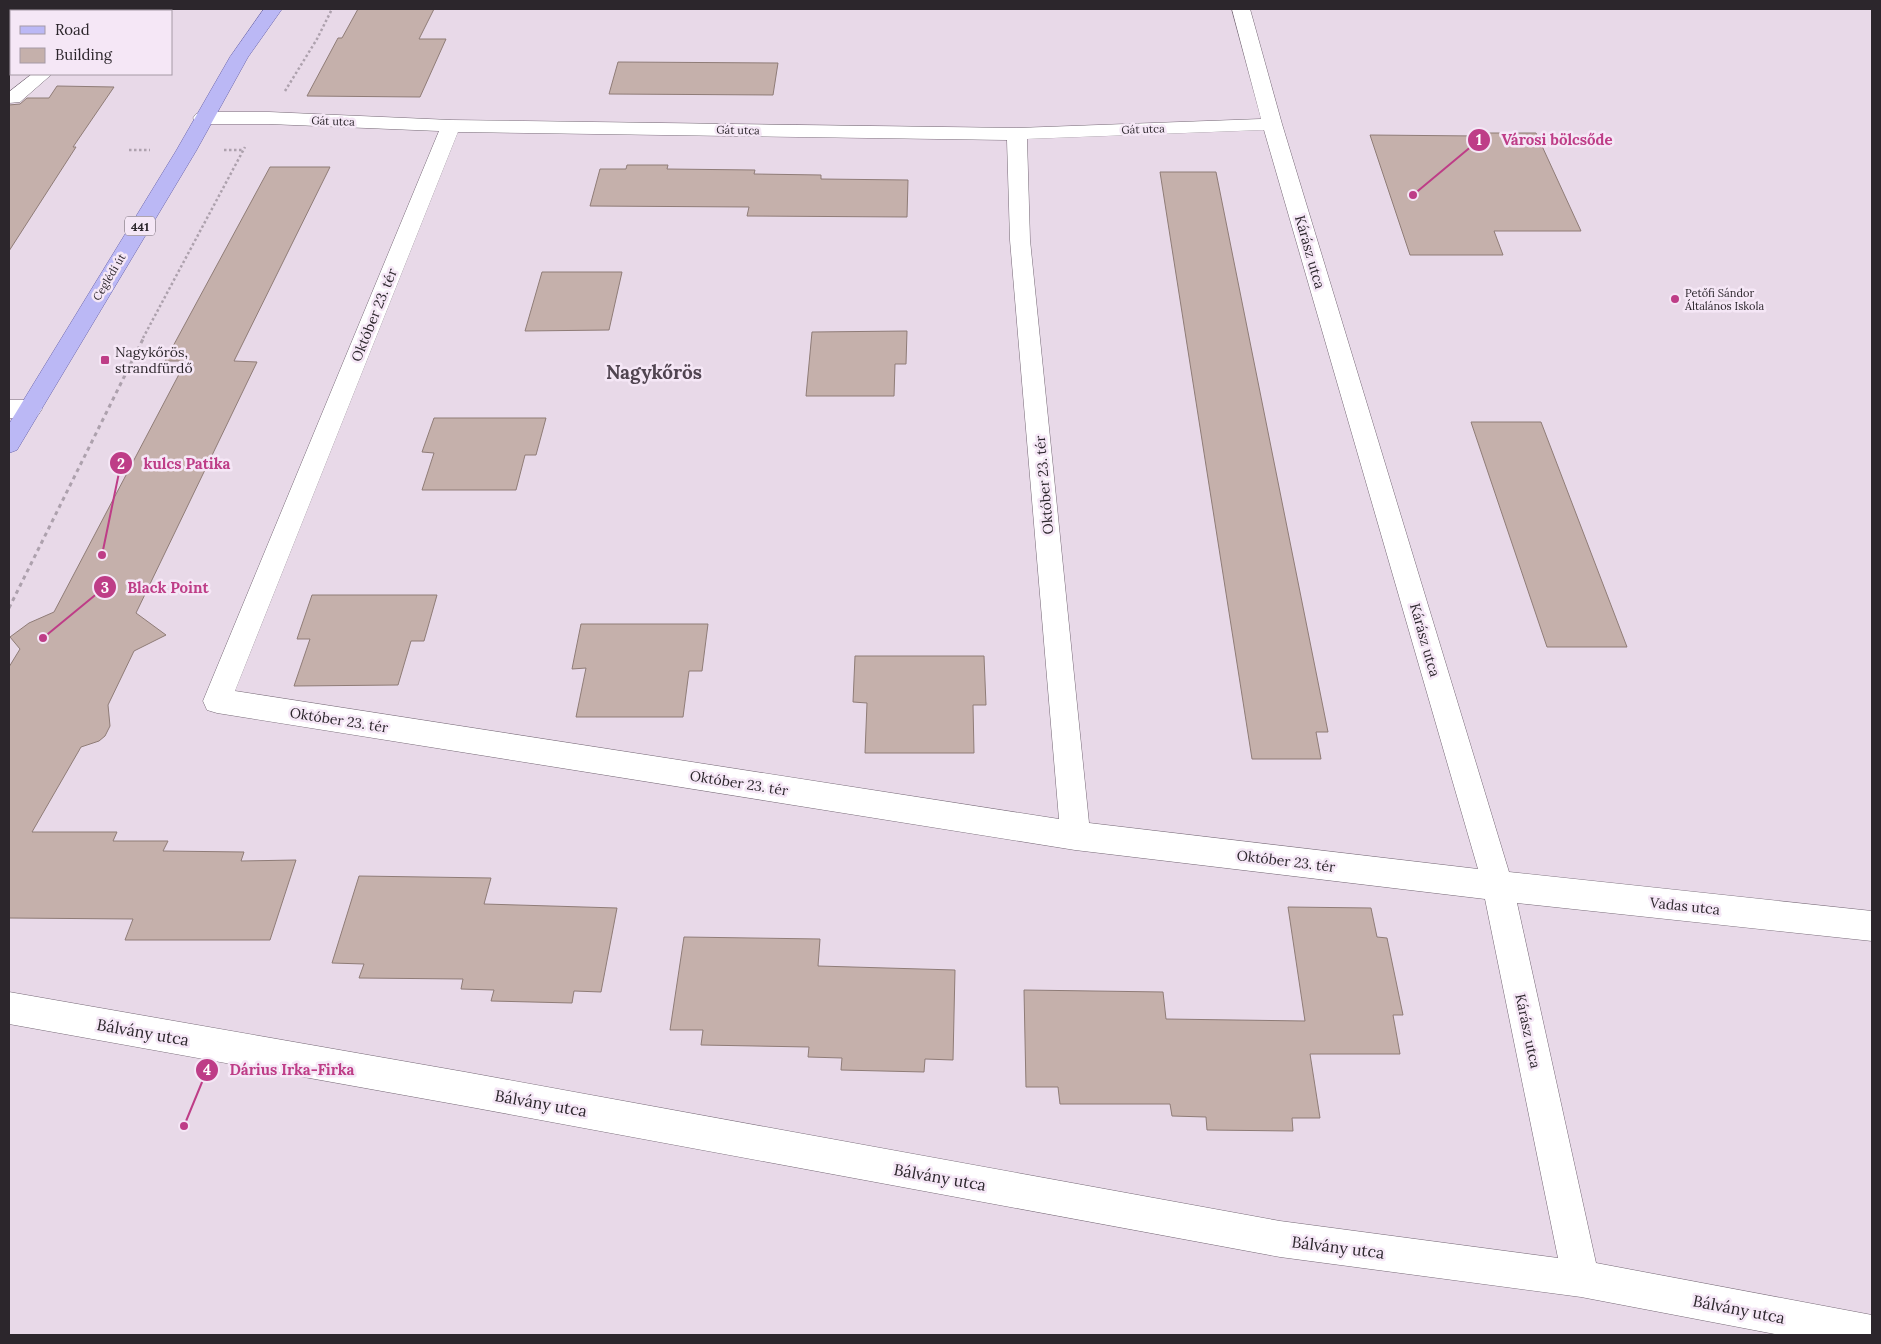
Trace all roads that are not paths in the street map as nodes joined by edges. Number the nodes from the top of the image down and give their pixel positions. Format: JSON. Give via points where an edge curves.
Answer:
{"nodes":[{"id":1,"x":273,"y":9,"type":"edge"},
{"id":2,"x":1241,"y":9,"type":"edge"},
{"id":3,"x":42,"y":75,"type":"edge"},
{"id":4,"x":13,"y":98,"type":"dead end"},
{"id":5,"x":203,"y":118,"type":"junction"},
{"id":6,"x":1272,"y":124,"type":"junction"},
{"id":7,"x":451,"y":126,"type":"junction"},
{"id":8,"x":1017,"y":134,"type":"junction"},
{"id":9,"x":19,"y":409,"type":"edge"},
{"id":10,"x":9,"y":444,"type":"edge"},
{"id":11,"x":1075,"y":836,"type":"junction"},
{"id":12,"x":1498,"y":886,"type":"junction"},
{"id":13,"x":1872,"y":926,"type":"edge"},
{"id":14,"x":9,"y":1008,"type":"edge"},
{"id":15,"x":1581,"y":1279,"type":"junction"},
{"id":16,"x":1872,"y":1334,"type":"edge"}],
"edges":[{"from":1,"to":5,"type":"main road","name":"Ceglédi út","number":"441","via":[[239,57]]},
{"from":2,"to":6,"type":"street","name":"Kárász utca"},
{"from":3,"to":4,"type":"street"},
{"from":5,"to":7,"type":"street","name":"Gát utca"},
{"from":5,"to":9,"type":"main road","name":"Ceglédi út","number":"441","via":[[186,151]]},
{"from":6,"to":8,"type":"street","name":"Gát utca"},
{"from":6,"to":12,"type":"street","name":"Kárász utca"},
{"from":7,"to":8,"type":"street","name":"Gát utca"},
{"from":7,"to":11,"type":"street","name":"Október 23. tér","via":[[217,701]]},
{"from":8,"to":11,"type":"street","name":"Október 23. tér","via":[[1020,240]]},
{"from":9,"to":10,"type":"main road","name":"Ceglédi út","number":"441"},
{"from":11,"to":12,"type":"street","name":"Október 23. tér"},
{"from":12,"to":13,"type":"street","name":"Vadas utca"},
{"from":12,"to":15,"type":"street","name":"Kárász utca"},
{"from":14,"to":15,"type":"street","name":"Bálvány utca","via":[[1280,1239]]},
{"from":15,"to":16,"type":"street","name":"Bálvány utca"}]}
